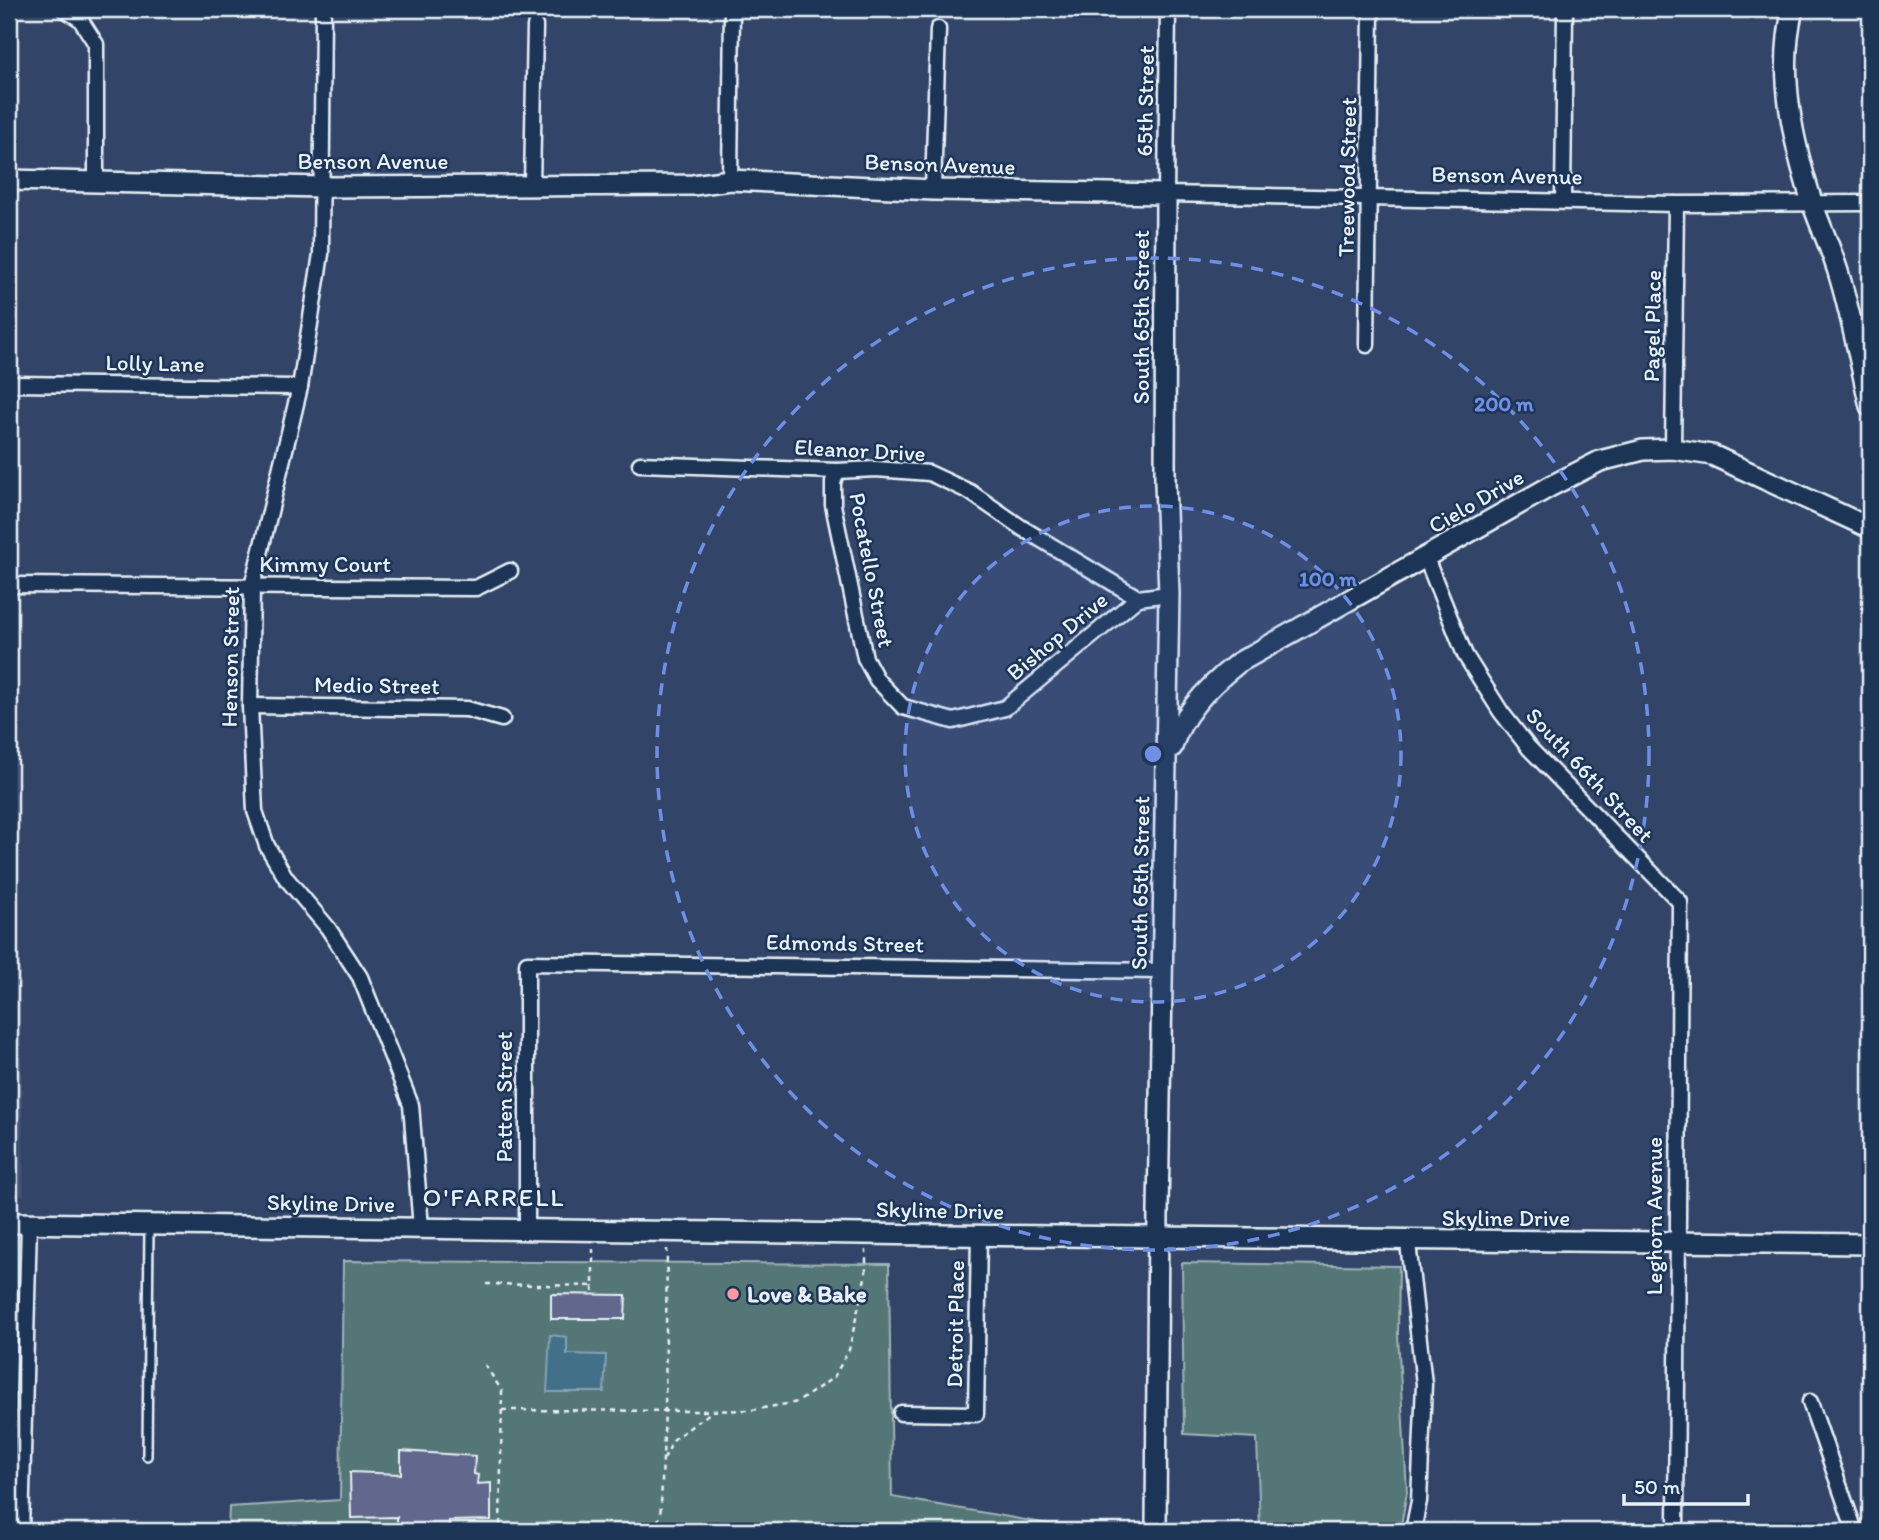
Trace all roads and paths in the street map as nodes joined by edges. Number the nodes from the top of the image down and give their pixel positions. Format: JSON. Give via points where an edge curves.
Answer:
{"nodes":[{"id":1,"x":64,"y":9,"type":"edge"},
{"id":2,"x":323,"y":9,"type":"edge"},
{"id":3,"x":732,"y":9,"type":"edge"},
{"id":4,"x":1168,"y":9,"type":"edge"},
{"id":5,"x":1371,"y":9,"type":"edge"},
{"id":6,"x":1565,"y":9,"type":"edge"},
{"id":7,"x":1793,"y":9,"type":"edge"},
{"id":8,"x":535,"y":26,"type":"dead end"},
{"id":9,"x":938,"y":29,"type":"dead end"},
{"id":10,"x":9,"y":180,"type":"edge"},
{"id":11,"x":730,"y":180,"type":"junction"},
{"id":12,"x":96,"y":182,"type":"junction"},
{"id":13,"x":532,"y":186,"type":"junction"},
{"id":14,"x":321,"y":187,"type":"junction"},
{"id":15,"x":933,"y":190,"type":"junction"},
{"id":16,"x":1166,"y":194,"type":"junction"},
{"id":17,"x":1370,"y":198,"type":"junction"},
{"id":18,"x":1563,"y":200,"type":"junction"},
{"id":19,"x":1870,"y":203,"type":"edge"},
{"id":20,"x":1676,"y":204,"type":"junction"},
{"id":21,"x":1813,"y":205,"type":"junction"},
{"id":22,"x":1367,"y":345,"type":"dead end"},
{"id":23,"x":9,"y":384,"type":"edge"},
{"id":24,"x":300,"y":387,"type":"junction"},
{"id":25,"x":1870,"y":406,"type":"edge"},
{"id":26,"x":1673,"y":449,"type":"junction"},
{"id":27,"x":640,"y":464,"type":"dead end"},
{"id":28,"x":837,"y":471,"type":"junction"},
{"id":29,"x":1870,"y":528,"type":"edge"},
{"id":30,"x":1426,"y":558,"type":"junction"},
{"id":31,"x":510,"y":571,"type":"dead end"},
{"id":32,"x":9,"y":584,"type":"edge"},
{"id":33,"x":252,"y":587,"type":"junction"},
{"id":34,"x":1169,"y":594,"type":"junction"},
{"id":35,"x":1138,"y":598,"type":"junction"},
{"id":36,"x":250,"y":706,"type":"junction"},
{"id":37,"x":1005,"y":708,"type":"joint"},
{"id":38,"x":502,"y":719,"type":"dead end"},
{"id":39,"x":1167,"y":765,"type":"junction"},
{"id":40,"x":1680,"y":902,"type":"joint"},
{"id":41,"x":527,"y":963,"type":"joint"},
{"id":42,"x":1163,"y":971,"type":"junction"},
{"id":43,"x":9,"y":1223,"type":"edge"},
{"id":44,"x":29,"y":1223,"type":"junction"},
{"id":45,"x":149,"y":1225,"type":"junction"},
{"id":46,"x":421,"y":1228,"type":"junction"},
{"id":47,"x":527,"y":1230,"type":"junction"},
{"id":48,"x":594,"y":1231,"type":"junction"},
{"id":49,"x":667,"y":1232,"type":"junction"},
{"id":50,"x":866,"y":1234,"type":"junction"},
{"id":51,"x":979,"y":1235,"type":"junction"},
{"id":52,"x":1159,"y":1238,"type":"junction"},
{"id":53,"x":1408,"y":1243,"type":"junction"},
{"id":54,"x":1676,"y":1244,"type":"junction"},
{"id":55,"x":1870,"y":1244,"type":"edge"},
{"id":56,"x":486,"y":1284,"type":"dead end"},
{"id":57,"x":593,"y":1286,"type":"junction"},
{"id":58,"x":593,"y":1295,"type":"dead end"},
{"id":59,"x":485,"y":1365,"type":"dead end"},
{"id":60,"x":1810,"y":1402,"type":"dead end"},
{"id":61,"x":502,"y":1410,"type":"junction"},
{"id":62,"x":665,"y":1410,"type":"junction"},
{"id":63,"x":712,"y":1411,"type":"junction"},
{"id":64,"x":901,"y":1413,"type":"dead end"},
{"id":65,"x":15,"y":1456,"type":"edge"},
{"id":66,"x":147,"y":1456,"type":"dead end"},
{"id":67,"x":663,"y":1462,"type":"junction"},
{"id":68,"x":21,"y":1531,"type":"edge"},
{"id":69,"x":500,"y":1531,"type":"edge"},
{"id":70,"x":653,"y":1531,"type":"edge"},
{"id":71,"x":1156,"y":1531,"type":"edge"},
{"id":72,"x":1413,"y":1531,"type":"edge"},
{"id":73,"x":1676,"y":1531,"type":"edge"},
{"id":74,"x":1855,"y":1531,"type":"edge"}],
"edges":[{"from":1,"to":12,"type":"street","via":[[80,19],[96,44]]},
{"from":2,"to":14,"type":"street","name":"Henson Street"},
{"from":3,"to":11,"type":"street"},
{"from":4,"to":16,"type":"street","name":"65th Street"},
{"from":5,"to":17,"type":"street","name":"Treewood Street"},
{"from":6,"to":18,"type":"street"},
{"from":7,"to":21,"type":"street","via":[[1788,87],[1793,131]]},
{"from":8,"to":13,"type":"street"},
{"from":9,"to":15,"type":"street"},
{"from":10,"to":12,"type":"street","name":"Benson Avenue"},
{"from":11,"to":13,"type":"street","name":"Benson Avenue","via":[[693,185]]},
{"from":11,"to":15,"type":"street","name":"Benson Avenue"},
{"from":12,"to":14,"type":"street","name":"Benson Avenue"},
{"from":13,"to":14,"type":"street","name":"Benson Avenue"},
{"from":14,"to":24,"type":"street","name":"Henson Street","via":[[320,264]]},
{"from":15,"to":16,"type":"street","name":"Benson Avenue"},
{"from":16,"to":17,"type":"street","name":"Benson Avenue"},
{"from":16,"to":34,"type":"street","name":"South 65th Street"},
{"from":17,"to":18,"type":"street","name":"Benson Avenue"},
{"from":17,"to":22,"type":"street","name":"Treewood Street"},
{"from":18,"to":20,"type":"street","name":"Benson Avenue"},
{"from":19,"to":21,"type":"street","name":"Benson Avenue"},
{"from":20,"to":21,"type":"street","name":"Benson Avenue"},
{"from":20,"to":26,"type":"street","name":"Pagel Place"},
{"from":21,"to":25,"type":"street","via":[[1839,275]]},
{"from":23,"to":24,"type":"street","name":"Lolly Lane"},
{"from":24,"to":33,"type":"street","name":"Henson Street"},
{"from":26,"to":29,"type":"street","name":"Cielo Drive","via":[[1712,455]]},
{"from":26,"to":30,"type":"street","name":"Cielo Drive","via":[[1643,450],[1600,461]]},
{"from":27,"to":28,"type":"street","name":"Eleanor Drive"},
{"from":28,"to":35,"type":"street","name":"Eleanor Drive","via":[[929,473],[970,492]]},
{"from":28,"to":37,"type":"street","name":"Pocatello Street","via":[[833,505],[865,658],[877,680],[903,707],[953,721]]},
{"from":30,"to":39,"type":"street","name":"Cielo Drive","via":[[1223,674],[1191,709],[1177,732]]},
{"from":30,"to":40,"type":"street","name":"South 66th Street","via":[[1465,655],[1501,712],[1529,748]]},
{"from":31,"to":33,"type":"street","name":"Kimmy Court","via":[[476,588]]},
{"from":32,"to":33,"type":"street","name":"Kimmy Court"},
{"from":33,"to":36,"type":"street","name":"Henson Street"},
{"from":34,"to":35,"type":"street"},
{"from":34,"to":39,"type":"street","name":"South 65th Street"},
{"from":35,"to":37,"type":"street","name":"Bishop Drive"},
{"from":36,"to":38,"type":"street","name":"Medio Street","via":[[467,709]]},
{"from":36,"to":46,"type":"street","name":"Henson Street","via":[[255,811],[267,846],[360,976],[411,1105]]},
{"from":39,"to":42,"type":"street","name":"South 65th Street"},
{"from":40,"to":54,"type":"street","name":"Leghorn Avenue"},
{"from":41,"to":42,"type":"street","name":"Edmonds Street"},
{"from":41,"to":47,"type":"street","name":"Patten Street"},
{"from":42,"to":52,"type":"street","name":"South 65th Street"},
{"from":43,"to":44,"type":"street","name":"Skyline Drive"},
{"from":44,"to":45,"type":"street","name":"Skyline Drive"},
{"from":44,"to":65,"type":"street"},
{"from":45,"to":46,"type":"street","name":"Skyline Drive"},
{"from":45,"to":66,"type":"lane"},
{"from":46,"to":47,"type":"street","name":"Skyline Drive"},
{"from":47,"to":48,"type":"street","name":"Skyline Drive"},
{"from":48,"to":49,"type":"street","name":"Skyline Drive"},
{"from":48,"to":57,"type":"path"},
{"from":49,"to":50,"type":"street","name":"Skyline Drive"},
{"from":49,"to":62,"type":"path"},
{"from":50,"to":51,"type":"street","name":"Skyline Drive"},
{"from":50,"to":63,"type":"path","via":[[866,1273],[849,1350],[834,1377],[798,1402]]},
{"from":51,"to":52,"type":"street","name":"Skyline Drive"},
{"from":51,"to":64,"type":"street","name":"Detroit Place","via":[[976,1414]]},
{"from":52,"to":53,"type":"street","name":"Skyline Drive"},
{"from":52,"to":71,"type":"street","name":"South 65th Street"},
{"from":53,"to":54,"type":"street","name":"Skyline Drive"},
{"from":53,"to":72,"type":"street","via":[[1424,1384],[1419,1501]]},
{"from":54,"to":55,"type":"street","name":"Skyline Drive"},
{"from":54,"to":73,"type":"street","name":"Leghorn Avenue"},
{"from":56,"to":57,"type":"path"},
{"from":57,"to":58,"type":"path"},
{"from":59,"to":61,"type":"path","via":[[502,1391]]},
{"from":60,"to":74,"type":"street"},
{"from":61,"to":62,"type":"path"},
{"from":61,"to":69,"type":"path"},
{"from":62,"to":63,"type":"path"},
{"from":62,"to":67,"type":"path"},
{"from":63,"to":67,"type":"path","via":[[674,1439]]},
{"from":65,"to":68,"type":"street"},
{"from":67,"to":70,"type":"path","via":[[660,1516]]}]}
